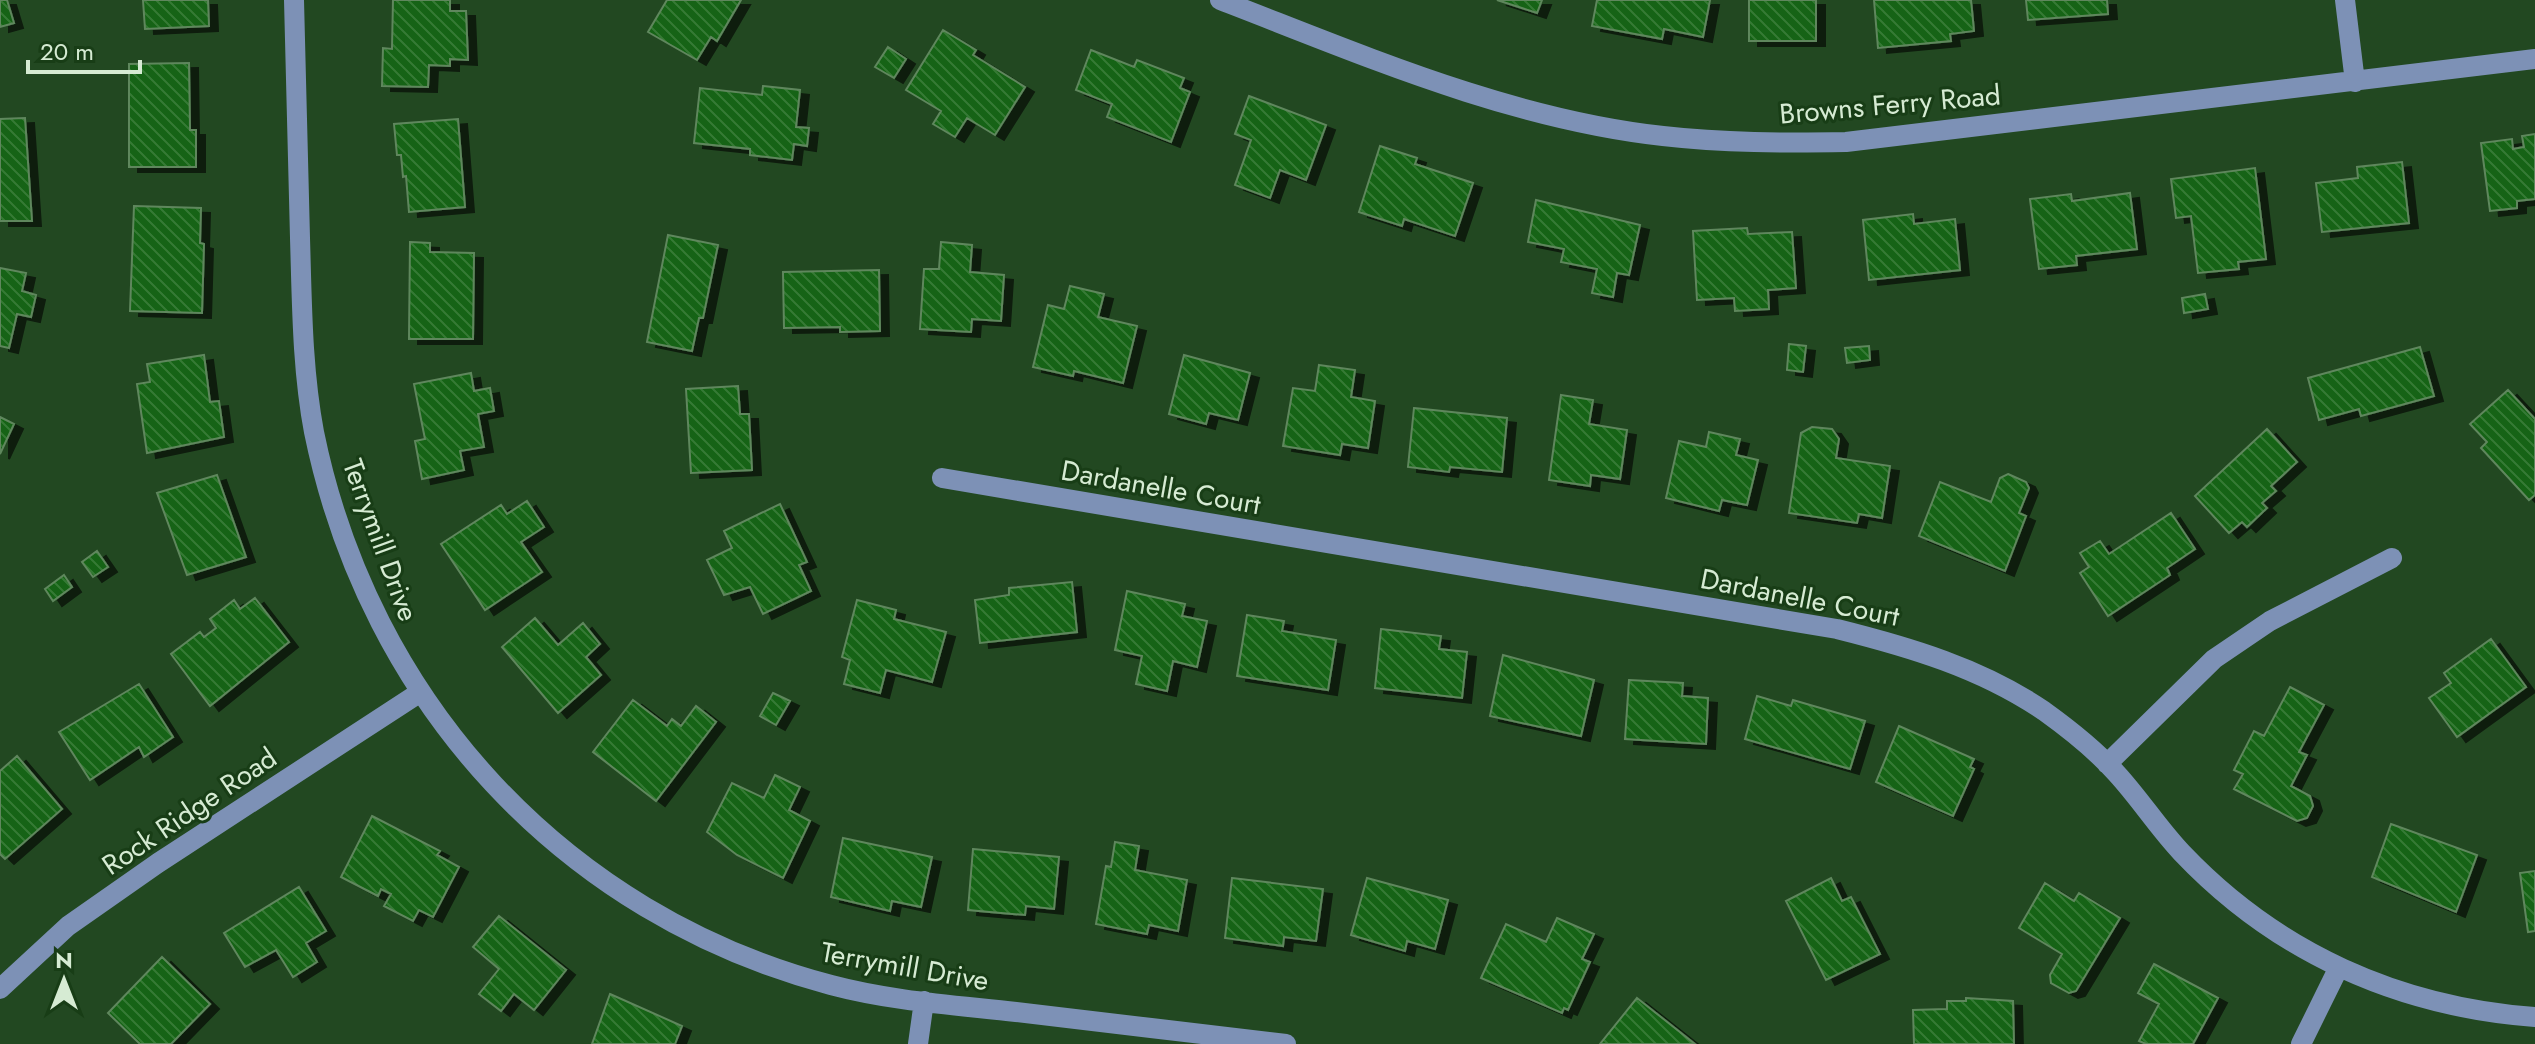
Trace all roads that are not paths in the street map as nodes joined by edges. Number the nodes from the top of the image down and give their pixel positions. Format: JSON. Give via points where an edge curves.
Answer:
{"nodes":[{"id":1,"x":294,"y":0,"type":"edge"},
{"id":2,"x":1220,"y":0,"type":"edge"},
{"id":3,"x":2345,"y":0,"type":"edge"},
{"id":4,"x":2535,"y":59,"type":"edge"},
{"id":5,"x":2355,"y":82,"type":"junction"},
{"id":6,"x":942,"y":478,"type":"dead end"},
{"id":7,"x":2392,"y":558,"type":"dead end"},
{"id":8,"x":419,"y":693,"type":"junction"},
{"id":9,"x":2107,"y":764,"type":"junction"},
{"id":10,"x":2338,"y":969,"type":"junction"},
{"id":11,"x":0,"y":989,"type":"edge"},
{"id":12,"x":924,"y":1001,"type":"junction"},
{"id":13,"x":2535,"y":1017,"type":"edge"},
{"id":14,"x":918,"y":1044,"type":"edge"},
{"id":15,"x":1286,"y":1044,"type":"edge"},
{"id":16,"x":2301,"y":1044,"type":"edge"}],
"edges":[{"from":1,"to":8,"type":"street","name":"Terrymill Drive","via":[[303,347],[314,431],[334,513],[365,594]]},
{"from":2,"to":5,"type":"street","name":"Browns Ferry Road","via":[[1486,99],[1647,134],[1723,141],[1846,142]]},
{"from":3,"to":5,"type":"street"},
{"from":4,"to":5,"type":"street","name":"Browns Ferry Road"},
{"from":6,"to":9,"type":"street","name":"Dardanelle Court","via":[[1837,629],[1917,649],[1998,684],[2043,711]]},
{"from":7,"to":9,"type":"street","via":[[2270,621],[2214,659]]},
{"from":8,"to":11,"type":"street","name":"Rock Ridge Road","via":[[68,926]]},
{"from":8,"to":12,"type":"street","name":"Terrymill Drive","via":[[478,769],[537,828],[639,904],[705,940],[780,970]]},
{"from":9,"to":10,"type":"street","name":"Dardanelle Court","via":[[2217,887],[2279,936]]},
{"from":10,"to":13,"type":"street","name":"Dardanelle Court","via":[[2412,998],[2488,1014]]},
{"from":10,"to":16,"type":"street"},
{"from":12,"to":14,"type":"street"},
{"from":12,"to":15,"type":"street","name":"Terrymill Drive"}]}
